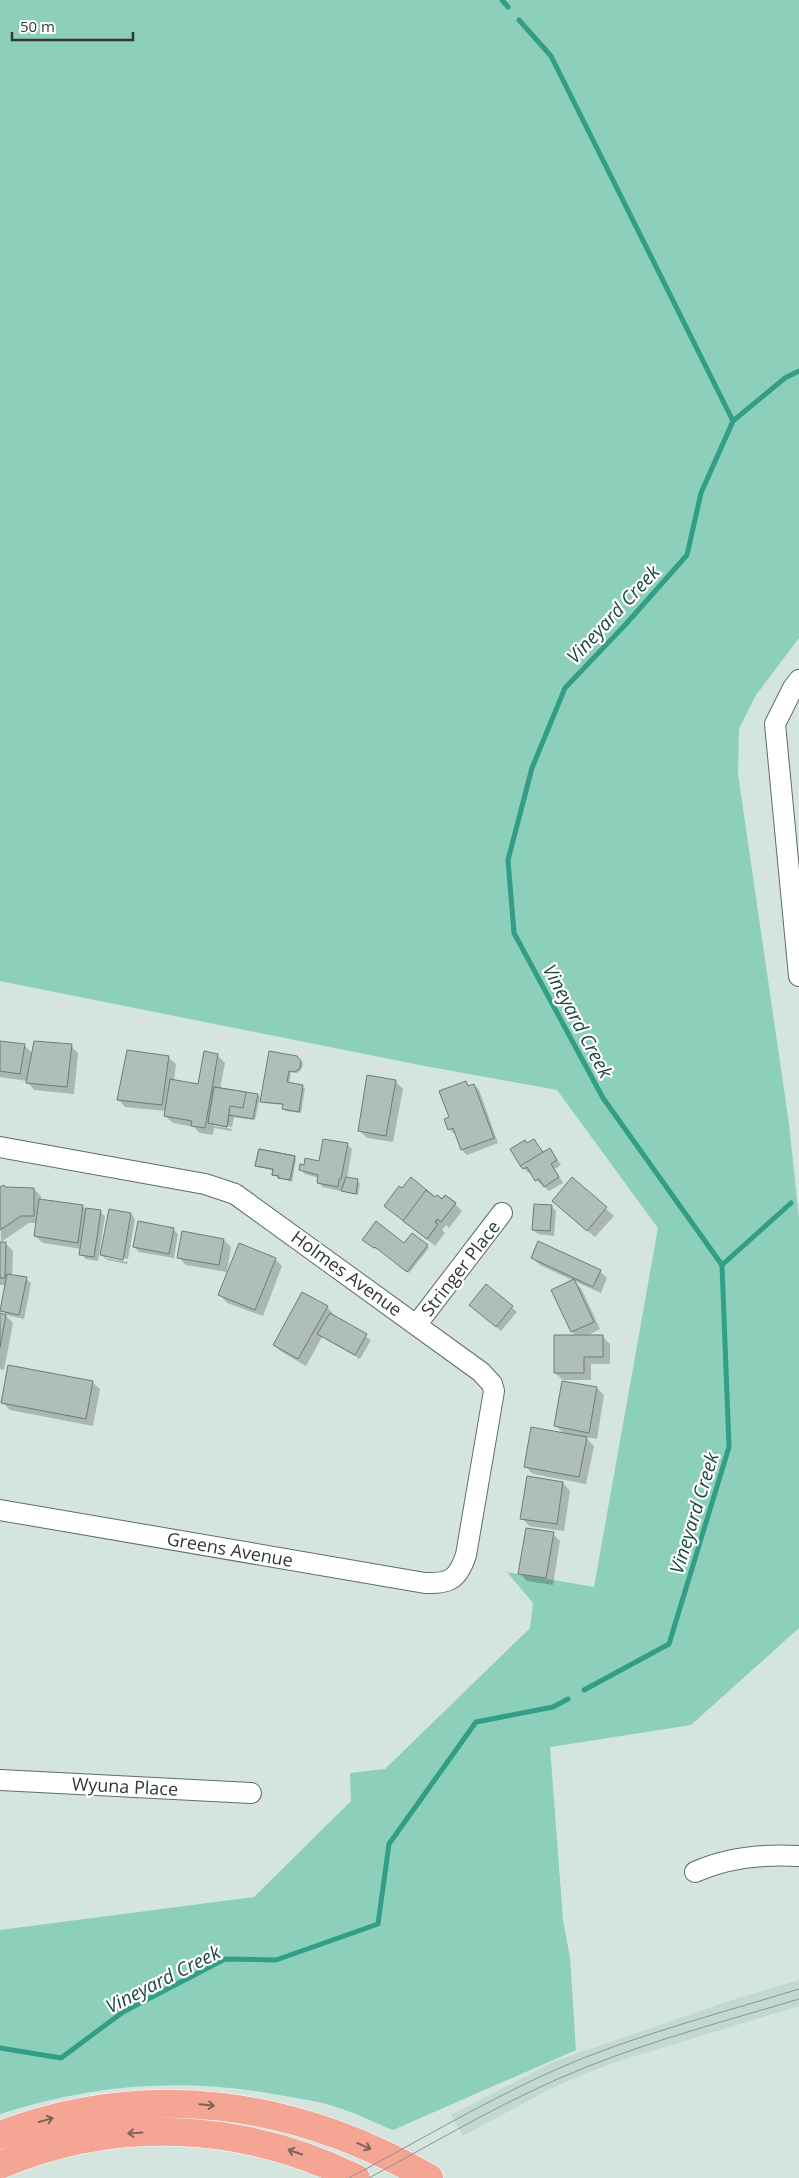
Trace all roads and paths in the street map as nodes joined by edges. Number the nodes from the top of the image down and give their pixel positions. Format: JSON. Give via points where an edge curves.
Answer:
{"nodes":[{"id":1,"x":799,"y":680,"type":"edge"},
{"id":2,"x":799,"y":976,"type":"edge"},
{"id":3,"x":0,"y":1148,"type":"edge"},
{"id":4,"x":502,"y":1213,"type":"dead end"},
{"id":5,"x":417,"y":1324,"type":"junction"},
{"id":6,"x":0,"y":1510,"type":"edge"},
{"id":7,"x":458,"y":1573,"type":"joint"},
{"id":8,"x":0,"y":1780,"type":"edge"},
{"id":9,"x":251,"y":1793,"type":"dead end"},
{"id":10,"x":799,"y":1856,"type":"edge"},
{"id":11,"x":695,"y":1872,"type":"dead end"},
{"id":12,"x":0,"y":2135,"type":"edge"},
{"id":13,"x":0,"y":2165,"type":"edge"},
{"id":14,"x":356,"y":2178,"type":"edge"},
{"id":15,"x":429,"y":2178,"type":"edge"}],
"edges":[{"from":1,"to":2,"type":"street","via":[[775,724]]},
{"from":3,"to":5,"type":"street","name":"Holmes Avenue","via":[[205,1184],[235,1194]]},
{"from":4,"to":5,"type":"street","name":"Stringer Place"},
{"from":5,"to":7,"type":"street","name":"Holmes Avenue","via":[[487,1377],[494,1391],[466,1555]]},
{"from":6,"to":7,"type":"street","name":"Greens Avenue","via":[[425,1583],[445,1582]]},
{"from":8,"to":9,"type":"street","name":"Wyuna Place"},
{"from":10,"to":11,"type":"street","via":[[733,1858]]},
{"from":12,"to":15,"type":"main road","one_way":true,"via":[[49,2119],[111,2107],[166,2103],[221,2106],[308,2124],[365,2146]]},
{"from":14,"to":13,"type":"main road","one_way":true,"via":[[287,2149],[200,2133],[139,2133],[81,2139]]}]}
